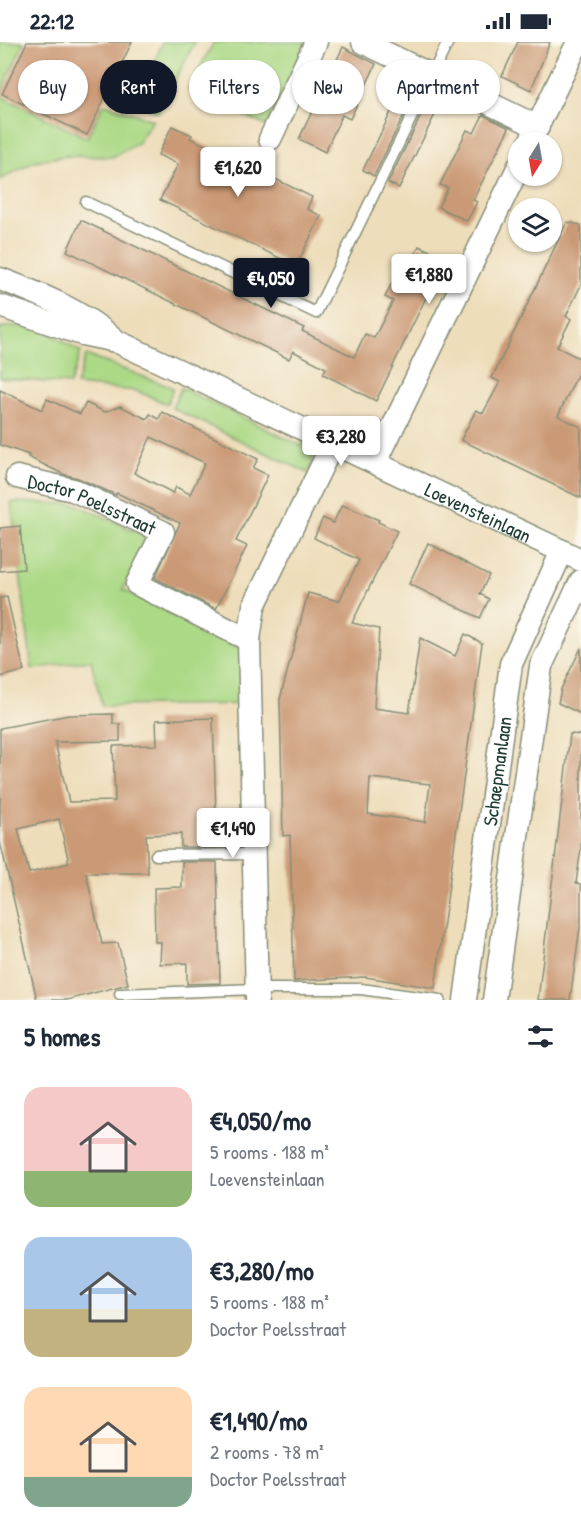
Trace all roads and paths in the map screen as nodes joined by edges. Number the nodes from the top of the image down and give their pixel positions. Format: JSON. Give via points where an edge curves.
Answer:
{"nodes":[{"id":1,"x":316,"y":42,"type":"edge"},
{"id":2,"x":363,"y":42,"type":"edge"},
{"id":3,"x":448,"y":42,"type":"edge"},
{"id":4,"x":579,"y":45,"type":"edge"},
{"id":5,"x":401,"y":60,"type":"edge"},
{"id":6,"x":439,"y":60,"type":"edge"},
{"id":7,"x":413,"y":114,"type":"edge"},
{"id":8,"x":498,"y":114,"type":"edge"},
{"id":9,"x":529,"y":132,"type":"edge"},
{"id":10,"x":536,"y":132,"type":"edge"},
{"id":11,"x":270,"y":139,"type":"dead end"},
{"id":12,"x":509,"y":186,"type":"edge"},
{"id":13,"x":86,"y":202,"type":"dead end"},
{"id":14,"x":0,"y":279,"type":"edge"},
{"id":15,"x":0,"y":306,"type":"edge"},
{"id":16,"x":116,"y":341,"type":"junction"},
{"id":17,"x":334,"y":441,"type":"junction"},
{"id":18,"x":376,"y":462,"type":"junction"},
{"id":19,"x":17,"y":477,"type":"dead end"},
{"id":20,"x":572,"y":555,"type":"edge"},
{"id":21,"x":581,"y":581,"type":"edge"},
{"id":22,"x":249,"y":640,"type":"junction"},
{"id":23,"x":254,"y":854,"type":"junction"},
{"id":24,"x":156,"y":855,"type":"dead end"},
{"id":25,"x":120,"y":994,"type":"dead end"},
{"id":26,"x":257,"y":994,"type":"edge"},
{"id":27,"x":440,"y":1000,"type":"edge"},
{"id":28,"x":465,"y":1000,"type":"edge"},
{"id":29,"x":494,"y":1000,"type":"edge"}],
"edges":[{"from":1,"to":11,"type":"street"},
{"from":2,"to":5,"type":"street"},
{"from":3,"to":6,"type":"lane"},
{"from":4,"to":10,"type":"street"},
{"from":7,"to":13,"type":"lane","via":[[316,313]]},
{"from":8,"to":9,"type":"street"},
{"from":12,"to":18,"type":"street"},
{"from":14,"to":16,"type":"street","name":"Loevensteinlaan","via":[[93,321]]},
{"from":15,"to":16,"type":"street","name":"Loevensteinlaan","via":[[82,334]]},
{"from":16,"to":17,"type":"street","name":"Loevensteinlaan"},
{"from":17,"to":18,"type":"street","name":"Loevensteinlaan"},
{"from":17,"to":22,"type":"street","via":[[254,606]]},
{"from":18,"to":20,"type":"street","name":"Loevensteinlaan"},
{"from":19,"to":22,"type":"street","name":"Doctor Poelsstraat","via":[[72,490],[163,532],[137,584]]},
{"from":20,"to":28,"type":"street","name":"Schaepmanlaan","via":[[511,664]]},
{"from":21,"to":29,"type":"street","name":"Schaepmanlaan","via":[[541,666]]},
{"from":22,"to":23,"type":"street"},
{"from":23,"to":24,"type":"lane"},
{"from":23,"to":26,"type":"street"},
{"from":25,"to":26,"type":"lane"},
{"from":26,"to":27,"type":"lane","via":[[361,989]]}]}
